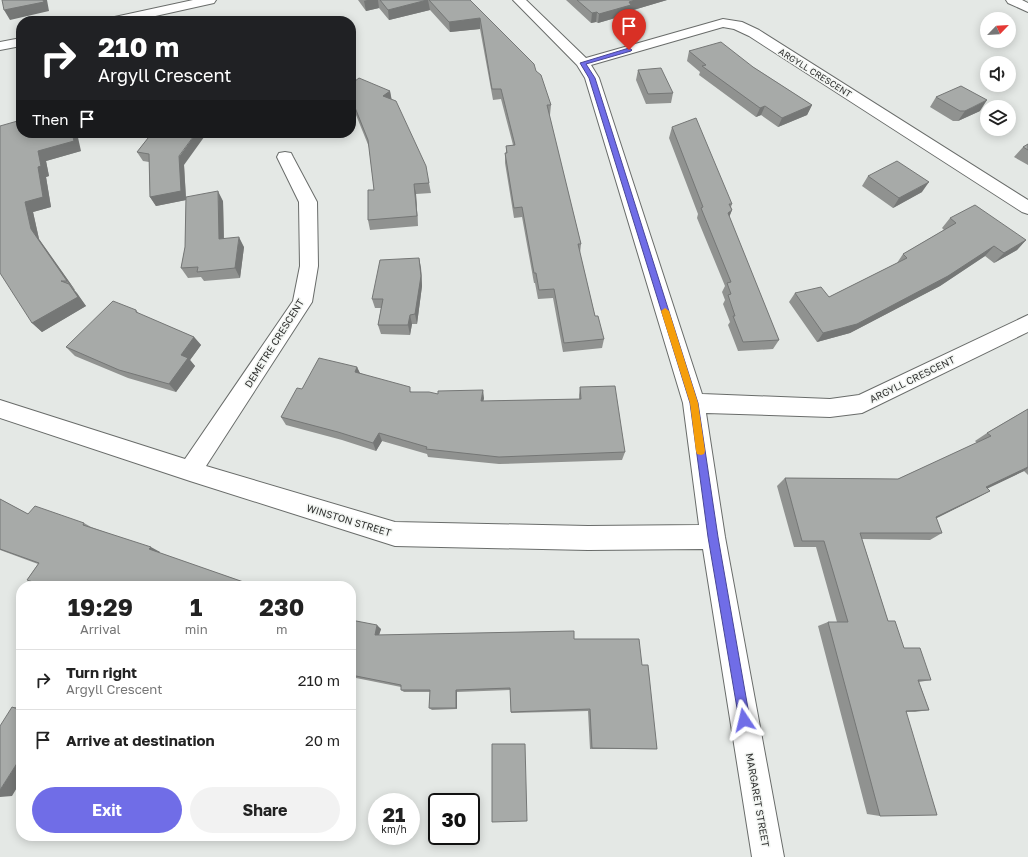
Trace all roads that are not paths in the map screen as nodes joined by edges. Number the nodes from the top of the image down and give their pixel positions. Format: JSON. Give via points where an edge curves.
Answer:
{"nodes":[{"id":1,"x":210,"y":0,"type":"edge"},
{"id":2,"x":519,"y":0,"type":"edge"},
{"id":3,"x":1012,"y":0,"type":"edge"},
{"id":4,"x":1028,"y":8,"type":"edge"},
{"id":5,"x":137,"y":16,"type":"edge"},
{"id":6,"x":16,"y":43,"type":"edge"},
{"id":7,"x":0,"y":46,"type":"edge"},
{"id":8,"x":583,"y":63,"type":"junction"},
{"id":9,"x":285,"y":157,"type":"dead end"},
{"id":10,"x":1028,"y":208,"type":"edge"},
{"id":11,"x":1028,"y":323,"type":"edge"},
{"id":12,"x":694,"y":403,"type":"junction"},
{"id":13,"x":0,"y":409,"type":"edge"},
{"id":14,"x":190,"y":471,"type":"junction"},
{"id":15,"x":713,"y":537,"type":"junction"},
{"id":16,"x":768,"y":857,"type":"edge"}],
"edges":[{"from":1,"to":5,"type":"street"},
{"from":2,"to":8,"type":"street","name":"MARGARET STREET"},
{"from":3,"to":4,"type":"street"},
{"from":6,"to":7,"type":"street"},
{"from":8,"to":10,"type":"street","name":"ARGYLL CRESCENT","via":[[723,23],[737,25],[754,33]]},
{"from":8,"to":12,"type":"street","name":"MARGARET STREET","via":[[592,78]]},
{"from":9,"to":14,"type":"street","name":"DEMETRE CRESCENT","via":[[308,202],[309,266],[302,302]]},
{"from":11,"to":12,"type":"street","name":"ARGYLL CRESCENT","via":[[862,404],[830,408]]},
{"from":12,"to":15,"type":"street","name":"MARGARET STREET"},
{"from":13,"to":14,"type":"street","name":"WINSTON STREET"},
{"from":14,"to":15,"type":"street","name":"WINSTON STREET","via":[[395,534],[588,538]]},
{"from":15,"to":16,"type":"street","name":"MARGARET STREET"}]}
